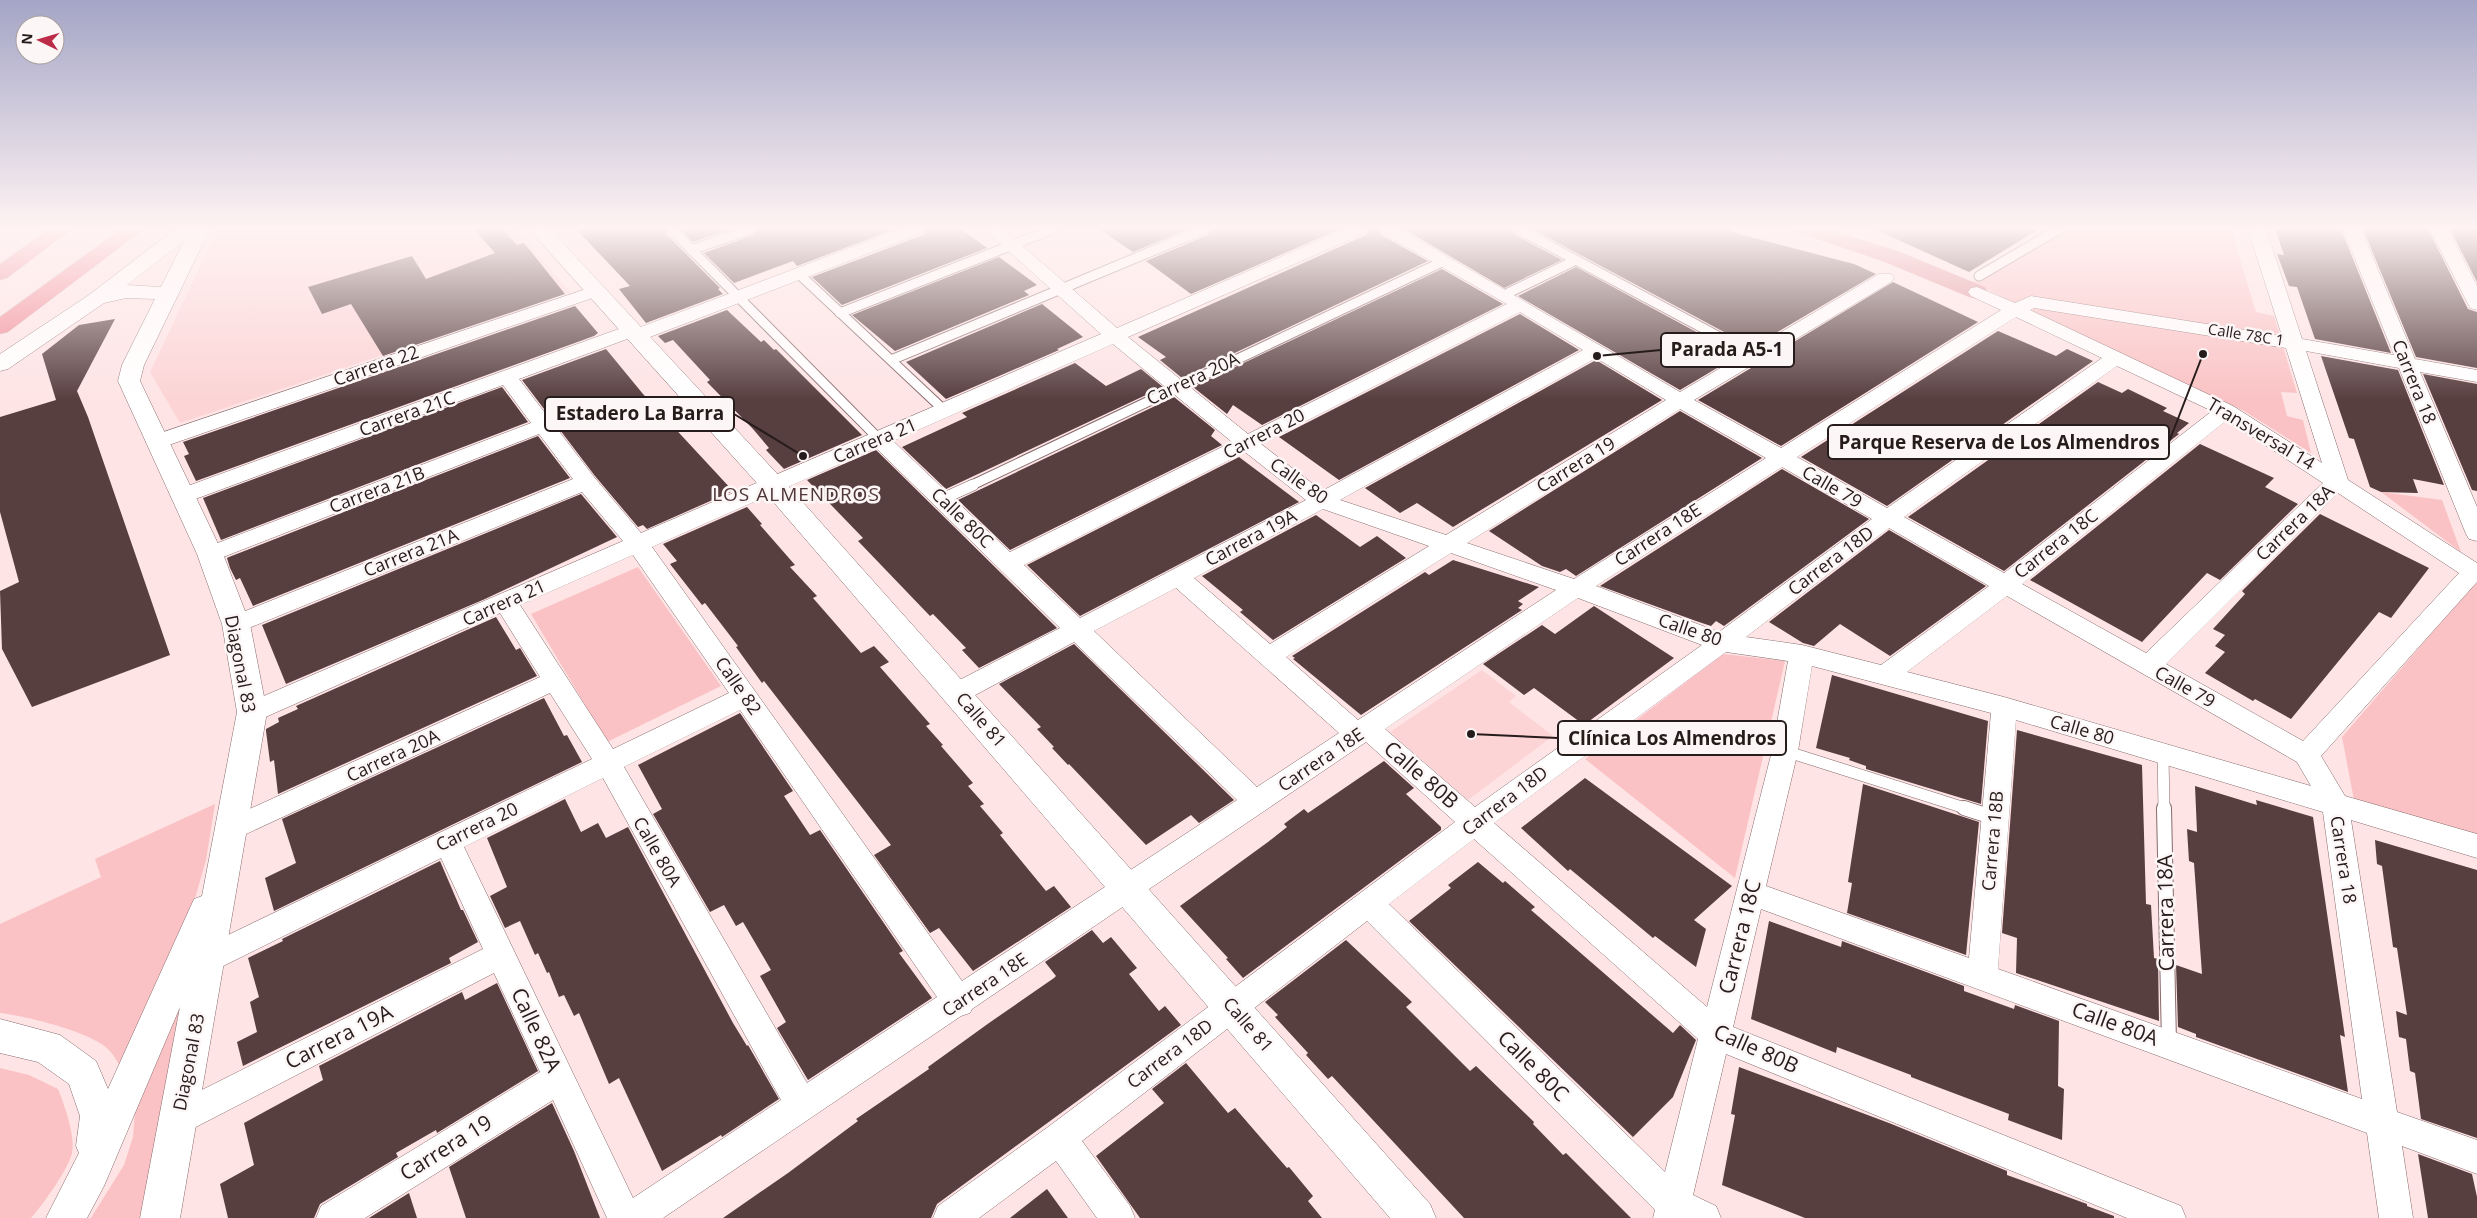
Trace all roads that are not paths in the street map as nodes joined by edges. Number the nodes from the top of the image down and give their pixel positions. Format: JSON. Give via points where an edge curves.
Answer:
{"nodes":[{"id":1,"x":56,"y":286,"type":"edge"},
{"id":2,"x":113,"y":286,"type":"edge"},
{"id":3,"x":171,"y":286,"type":"edge"},
{"id":4,"x":590,"y":286,"type":"edge"},
{"id":5,"x":726,"y":286,"type":"edge"},
{"id":6,"x":769,"y":286,"type":"edge"},
{"id":7,"x":811,"y":286,"type":"edge"},
{"id":8,"x":909,"y":286,"type":"edge"},
{"id":9,"x":1057,"y":286,"type":"edge"},
{"id":10,"x":1072,"y":286,"type":"edge"},
{"id":11,"x":1231,"y":286,"type":"edge"},
{"id":12,"x":1391,"y":286,"type":"edge"},
{"id":13,"x":1487,"y":286,"type":"edge"},
{"id":14,"x":1535,"y":286,"type":"edge"},
{"id":15,"x":1624,"y":286,"type":"edge"},
{"id":16,"x":1872,"y":286,"type":"edge"},
{"id":17,"x":1981,"y":286,"type":"edge"},
{"id":18,"x":2275,"y":286,"type":"edge"},
{"id":19,"x":2375,"y":286,"type":"edge"},
{"id":20,"x":2468,"y":286,"type":"edge"},
{"id":21,"x":1062,"y":290,"type":"junction"},
{"id":22,"x":595,"y":291,"type":"junction"},
{"id":23,"x":167,"y":294,"type":"junction"},
{"id":24,"x":738,"y":298,"type":"junction"},
{"id":25,"x":96,"y":299,"type":"junction"},
{"id":26,"x":1512,"y":300,"type":"junction"},
{"id":27,"x":2477,"y":304,"type":"edge"},
{"id":28,"x":2015,"y":310,"type":"junction"},
{"id":29,"x":840,"y":313,"type":"junction"},
{"id":30,"x":0,"y":327,"type":"edge"},
{"id":31,"x":633,"y":334,"type":"junction"},
{"id":32,"x":1116,"y":337,"type":"junction"},
{"id":33,"x":2293,"y":343,"type":"junction"},
{"id":34,"x":1595,"y":351,"type":"junction"},
{"id":35,"x":1755,"y":356,"type":"junction"},
{"id":36,"x":2115,"y":358,"type":"junction"},
{"id":37,"x":891,"y":360,"type":"junction"},
{"id":38,"x":0,"y":364,"type":"edge"},
{"id":39,"x":2406,"y":364,"type":"junction"},
{"id":40,"x":2477,"y":376,"type":"edge"},
{"id":41,"x":507,"y":377,"type":"junction"},
{"id":42,"x":1178,"y":386,"type":"junction"},
{"id":43,"x":1680,"y":400,"type":"junction"},
{"id":44,"x":2226,"y":410,"type":"junction"},
{"id":45,"x":945,"y":411,"type":"junction"},
{"id":46,"x":544,"y":425,"type":"junction"},
{"id":47,"x":879,"y":439,"type":"junction"},
{"id":48,"x":156,"y":442,"type":"junction"},
{"id":49,"x":1246,"y":443,"type":"junction"},
{"id":50,"x":1780,"y":457,"type":"junction"},
{"id":51,"x":2338,"y":481,"type":"junction"},
{"id":52,"x":586,"y":482,"type":"junction"},
{"id":53,"x":773,"y":485,"type":"junction"},
{"id":54,"x":182,"y":496,"type":"junction"},
{"id":55,"x":942,"y":499,"type":"junction"},
{"id":56,"x":1321,"y":501,"type":"junction"},
{"id":57,"x":1888,"y":518,"type":"junction"},
{"id":58,"x":2477,"y":534,"type":"edge"},
{"id":59,"x":637,"y":544,"type":"junction"},
{"id":60,"x":1448,"y":545,"type":"junction"},
{"id":61,"x":210,"y":554,"type":"junction"},
{"id":62,"x":1008,"y":564,"type":"junction"},
{"id":63,"x":2475,"y":573,"type":"edge"},
{"id":64,"x":1178,"y":577,"type":"junction"},
{"id":65,"x":2004,"y":585,"type":"junction"},
{"id":66,"x":1576,"y":588,"type":"junction"},
{"id":67,"x":506,"y":603,"type":"junction"},
{"id":68,"x":236,"y":624,"type":"junction"},
{"id":69,"x":1079,"y":629,"type":"junction"},
{"id":70,"x":1722,"y":643,"type":"junction"},
{"id":71,"x":1802,"y":654,"type":"junction"},
{"id":72,"x":1269,"y":656,"type":"junction"},
{"id":73,"x":2148,"y":666,"type":"junction"},
{"id":74,"x":1884,"y":676,"type":"junction"},
{"id":75,"x":554,"y":681,"type":"junction"},
{"id":76,"x":957,"y":693,"type":"junction"},
{"id":77,"x":746,"y":696,"type":"junction"},
{"id":78,"x":2004,"y":707,"type":"junction"},
{"id":79,"x":252,"y":712,"type":"junction"},
{"id":80,"x":1363,"y":732,"type":"junction"},
{"id":81,"x":1785,"y":750,"type":"junction"},
{"id":82,"x":2163,"y":754,"type":"junction"},
{"id":83,"x":2306,"y":755,"type":"junction"},
{"id":84,"x":608,"y":763,"type":"junction"},
{"id":85,"x":1257,"y":803,"type":"junction"},
{"id":86,"x":2335,"y":804,"type":"junction"},
{"id":87,"x":1995,"y":818,"type":"junction"},
{"id":88,"x":1475,"y":822,"type":"junction"},
{"id":89,"x":231,"y":830,"type":"junction"},
{"id":90,"x":448,"y":842,"type":"junction"},
{"id":91,"x":2477,"y":846,"type":"edge"},
{"id":92,"x":224,"y":869,"type":"junction"},
{"id":93,"x":1129,"y":889,"type":"junction"},
{"id":94,"x":1752,"y":893,"type":"junction"},
{"id":95,"x":1369,"y":904,"type":"junction"},
{"id":96,"x":501,"y":956,"type":"junction"},
{"id":97,"x":208,"y":959,"type":"junction"},
{"id":98,"x":1982,"y":976,"type":"junction"},
{"id":99,"x":959,"y":1003,"type":"junction"},
{"id":100,"x":1232,"y":1006,"type":"junction"},
{"id":101,"x":1716,"y":1035,"type":"junction"},
{"id":102,"x":0,"y":1036,"type":"edge"},
{"id":103,"x":2169,"y":1043,"type":"junction"},
{"id":104,"x":559,"y":1078,"type":"junction"},
{"id":105,"x":802,"y":1106,"type":"junction"},
{"id":106,"x":178,"y":1120,"type":"junction"},
{"id":107,"x":2383,"y":1122,"type":"junction"},
{"id":108,"x":1060,"y":1138,"type":"junction"},
{"id":109,"x":2477,"y":1157,"type":"edge"},
{"id":110,"x":90,"y":1172,"type":"junction"},
{"id":111,"x":1671,"y":1211,"type":"edge"},
{"id":112,"x":66,"y":1218,"type":"edge"},
{"id":113,"x":160,"y":1218,"type":"edge"},
{"id":114,"x":333,"y":1218,"type":"edge"},
{"id":115,"x":625,"y":1218,"type":"edge"},
{"id":116,"x":633,"y":1218,"type":"edge"},
{"id":117,"x":950,"y":1218,"type":"edge"},
{"id":118,"x":1118,"y":1218,"type":"edge"},
{"id":119,"x":1416,"y":1218,"type":"edge"},
{"id":120,"x":1704,"y":1218,"type":"edge"},
{"id":121,"x":2169,"y":1218,"type":"edge"},
{"id":122,"x":2396,"y":1218,"type":"edge"}],
"edges":[{"from":1,"to":30,"type":"highway"},
{"from":2,"to":25,"type":"street"},
{"from":3,"to":23,"type":"street","name":"Diagonal 83"},
{"from":4,"to":22,"type":"street","name":"Calle 81"},
{"from":5,"to":24,"type":"lane","name":"Calle 80C"},
{"from":6,"to":24,"type":"street","name":"Carrera 21C"},
{"from":7,"to":29,"type":"lane"},
{"from":8,"to":29,"type":"lane"},
{"from":9,"to":21,"type":"street","name":"Calle 80"},
{"from":10,"to":21,"type":"lane"},
{"from":11,"to":32,"type":"street","name":"Carrera 21"},
{"from":12,"to":42,"type":"lane","name":"Carrera 20A"},
{"from":13,"to":26,"type":"street","name":"Calle 79"},
{"from":14,"to":26,"type":"lane","name":"Carrera 20"},
{"from":15,"to":35,"type":"lane"},
{"from":16,"to":35,"type":"street","name":"Carrera 19"},
{"from":17,"to":28,"type":"street","name":"Transversal 14"},
{"from":18,"to":33,"type":"street","name":"Carrera 18A"},
{"from":19,"to":39,"type":"street","name":"Carrera 18"},
{"from":20,"to":27,"type":"street"},
{"from":21,"to":32,"type":"street","name":"Calle 80"},
{"from":21,"to":37,"type":"lane"},
{"from":22,"to":31,"type":"street","name":"Calle 81"},
{"from":22,"to":48,"type":"street","name":"Carrera 22"},
{"from":23,"to":25,"type":"street","via":[[120,290]]},
{"from":23,"to":48,"type":"street","name":"Diagonal 83","via":[[132,365],[129,381]]},
{"from":24,"to":31,"type":"street","name":"Carrera 21C"},
{"from":24,"to":47,"type":"lane","name":"Calle 80C"},
{"from":25,"to":38,"type":"street"},
{"from":26,"to":34,"type":"street","name":"Calle 79"},
{"from":26,"to":49,"type":"street","name":"Carrera 20"},
{"from":28,"to":33,"type":"street","name":"Calle 78C 1","via":[[2031,302],[2043,302]]},
{"from":28,"to":36,"type":"street","name":"Transversal 14"},
{"from":28,"to":50,"type":"street","name":"Carrera 18E"},
{"from":29,"to":37,"type":"lane"},
{"from":31,"to":41,"type":"street","name":"Carrera 21C"},
{"from":31,"to":53,"type":"street","name":"Calle 81"},
{"from":32,"to":42,"type":"street","name":"Calle 80"},
{"from":32,"to":45,"type":"street","name":"Carrera 21"},
{"from":33,"to":39,"type":"street","name":"Calle 78C 1"},
{"from":33,"to":51,"type":"street","name":"Carrera 18A"},
{"from":34,"to":43,"type":"street","name":"Calle 79"},
{"from":34,"to":56,"type":"street","name":"Carrera 19A"},
{"from":35,"to":43,"type":"street","name":"Carrera 19"},
{"from":36,"to":44,"type":"street","name":"Transversal 14"},
{"from":36,"to":57,"type":"street","name":"Carrera 18D"},
{"from":37,"to":45,"type":"lane"},
{"from":39,"to":40,"type":"street","name":"Calle 78C 1"},
{"from":39,"to":58,"type":"street","name":"Carrera 18"},
{"from":41,"to":46,"type":"street","name":"Calle 82"},
{"from":41,"to":54,"type":"street","name":"Carrera 21C"},
{"from":42,"to":49,"type":"street","name":"Calle 80"},
{"from":42,"to":55,"type":"lane","name":"Carrera 20A"},
{"from":43,"to":50,"type":"street","name":"Calle 79"},
{"from":43,"to":60,"type":"street","name":"Carrera 19"},
{"from":44,"to":51,"type":"street","name":"Transversal 14"},
{"from":44,"to":65,"type":"street","name":"Carrera 18C"},
{"from":45,"to":47,"type":"street","name":"Carrera 21"},
{"from":46,"to":52,"type":"street","name":"Calle 82"},
{"from":46,"to":61,"type":"street","name":"Carrera 21B"},
{"from":47,"to":53,"type":"street","name":"Carrera 21"},
{"from":47,"to":55,"type":"street","name":"Calle 80C"},
{"from":48,"to":54,"type":"street","name":"Diagonal 83"},
{"from":49,"to":56,"type":"street","name":"Calle 80"},
{"from":49,"to":62,"type":"street","name":"Carrera 20"},
{"from":50,"to":57,"type":"street","name":"Calle 79"},
{"from":50,"to":66,"type":"street","name":"Carrera 18E"},
{"from":51,"to":63,"type":"street","name":"Transversal 14"},
{"from":51,"to":73,"type":"street","name":"Carrera 18A"},
{"from":52,"to":59,"type":"street","name":"Calle 82"},
{"from":52,"to":68,"type":"street","name":"Carrera 21A"},
{"from":53,"to":59,"type":"street","name":"Carrera 21"},
{"from":53,"to":76,"type":"street","name":"Calle 81"},
{"from":54,"to":61,"type":"street","name":"Diagonal 83"},
{"from":55,"to":62,"type":"street","name":"Calle 80C"},
{"from":56,"to":60,"type":"street","name":"Calle 80"},
{"from":56,"to":64,"type":"street","name":"Carrera 19A"},
{"from":57,"to":65,"type":"street","name":"Calle 79"},
{"from":57,"to":70,"type":"street","name":"Carrera 18D"},
{"from":59,"to":67,"type":"street","name":"Carrera 21"},
{"from":59,"to":77,"type":"street","name":"Calle 82"},
{"from":60,"to":66,"type":"street","name":"Calle 80"},
{"from":60,"to":72,"type":"street","name":"Carrera 19"},
{"from":61,"to":68,"type":"street","name":"Diagonal 83"},
{"from":62,"to":69,"type":"street","name":"Calle 80C"},
{"from":63,"to":83,"type":"street"},
{"from":64,"to":69,"type":"street","name":"Carrera 19A"},
{"from":64,"to":72,"type":"street","name":"Calle 80B"},
{"from":65,"to":73,"type":"street","name":"Calle 79"},
{"from":65,"to":74,"type":"street","name":"Carrera 18C"},
{"from":66,"to":70,"type":"street","name":"Calle 80"},
{"from":66,"to":80,"type":"street","name":"Carrera 18E"},
{"from":67,"to":75,"type":"street","name":"Calle 80A"},
{"from":67,"to":79,"type":"street","name":"Carrera 21"},
{"from":68,"to":79,"type":"street","name":"Diagonal 83"},
{"from":69,"to":76,"type":"street","name":"Carrera 19A"},
{"from":69,"to":85,"type":"street","name":"Calle 80C"},
{"from":70,"to":71,"type":"street","name":"Calle 80"},
{"from":70,"to":88,"type":"street","name":"Carrera 18D"},
{"from":71,"to":74,"type":"street","name":"Calle 80"},
{"from":71,"to":81,"type":"street","name":"Carrera 18C"},
{"from":72,"to":80,"type":"street","name":"Calle 80B"},
{"from":73,"to":83,"type":"street","name":"Calle 79"},
{"from":74,"to":78,"type":"street","name":"Calle 80"},
{"from":75,"to":84,"type":"street","name":"Calle 80A"},
{"from":75,"to":89,"type":"street","name":"Carrera 20A"},
{"from":76,"to":93,"type":"street","name":"Calle 81"},
{"from":77,"to":84,"type":"street","name":"Carrera 20"},
{"from":77,"to":99,"type":"street","name":"Calle 82"},
{"from":78,"to":82,"type":"street","name":"Calle 80"},
{"from":78,"to":87,"type":"street","name":"Carrera 18B"},
{"from":79,"to":89,"type":"street","name":"Diagonal 83"},
{"from":80,"to":85,"type":"street","name":"Carrera 18E"},
{"from":80,"to":88,"type":"street","name":"Calle 80B"},
{"from":81,"to":87,"type":"lane"},
{"from":81,"to":94,"type":"street","name":"Carrera 18C"},
{"from":82,"to":86,"type":"street","name":"Calle 80"},
{"from":82,"to":103,"type":"lane","name":"Carrera 18A"},
{"from":83,"to":86,"type":"street","name":"Carrera 18"},
{"from":84,"to":90,"type":"street","name":"Carrera 20"},
{"from":84,"to":105,"type":"street","name":"Calle 80A"},
{"from":85,"to":93,"type":"street","name":"Carrera 18E"},
{"from":86,"to":91,"type":"street","name":"Calle 80"},
{"from":86,"to":107,"type":"street","name":"Carrera 18"},
{"from":87,"to":98,"type":"street","name":"Carrera 18B"},
{"from":88,"to":95,"type":"street","name":"Carrera 18D"},
{"from":88,"to":101,"type":"street","name":"Calle 80B"},
{"from":89,"to":92,"type":"street","name":"Diagonal 83"},
{"from":90,"to":96,"type":"street","name":"Calle 82A"},
{"from":90,"to":97,"type":"street","name":"Carrera 20"},
{"from":92,"to":97,"type":"street","name":"Diagonal 83"},
{"from":92,"to":110,"type":"street"},
{"from":93,"to":99,"type":"street","name":"Carrera 18E"},
{"from":93,"to":100,"type":"street","name":"Calle 81"},
{"from":94,"to":98,"type":"street","name":"Calle 80A"},
{"from":94,"to":101,"type":"street","name":"Carrera 18C"},
{"from":95,"to":100,"type":"street","name":"Carrera 18D"},
{"from":95,"to":111,"type":"street","name":"Calle 80C"},
{"from":96,"to":104,"type":"street","name":"Calle 82A"},
{"from":96,"to":106,"type":"street","name":"Carrera 19A"},
{"from":97,"to":106,"type":"street","name":"Diagonal 83"},
{"from":98,"to":103,"type":"street","name":"Calle 80A"},
{"from":99,"to":105,"type":"street","name":"Carrera 18E"},
{"from":100,"to":108,"type":"street","name":"Carrera 18D"},
{"from":100,"to":119,"type":"street","name":"Calle 81"},
{"from":101,"to":111,"type":"street","name":"Carrera 18C"},
{"from":101,"to":121,"type":"street","name":"Calle 80B"},
{"from":102,"to":110,"type":"street","via":[[47,1047],[82,1073],[99,1116]]},
{"from":103,"to":107,"type":"street","name":"Calle 80A"},
{"from":104,"to":114,"type":"street","name":"Carrera 19"},
{"from":104,"to":115,"type":"street","name":"Calle 82A"},
{"from":105,"to":116,"type":"street","name":"Carrera 18E"},
{"from":106,"to":113,"type":"street","name":"Diagonal 83"},
{"from":107,"to":109,"type":"street","name":"Calle 80A"},
{"from":107,"to":122,"type":"street","name":"Carrera 18"},
{"from":108,"to":117,"type":"street","name":"Carrera 18D"},
{"from":108,"to":118,"type":"street"},
{"from":110,"to":112,"type":"street"},
{"from":111,"to":120,"type":"street","name":"Calle 80C"}]}
